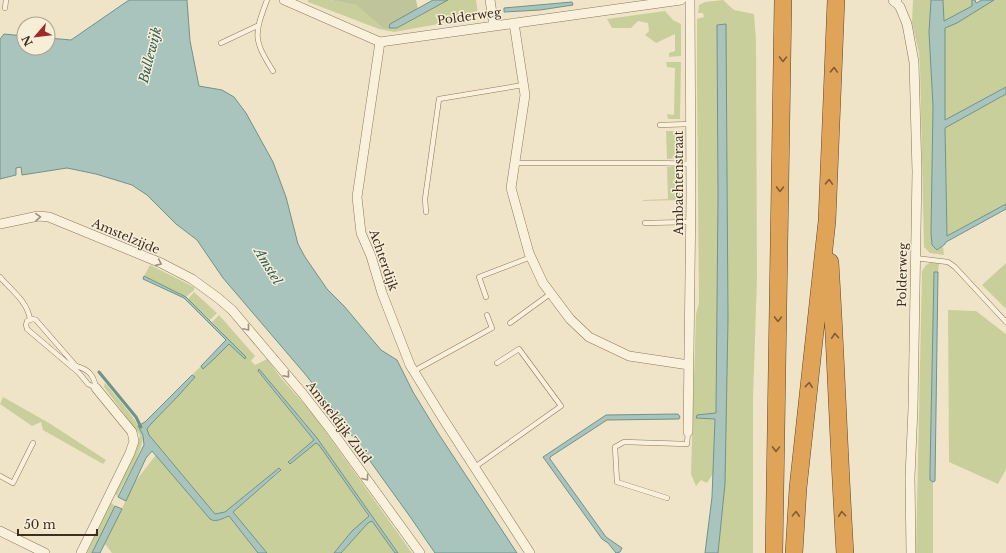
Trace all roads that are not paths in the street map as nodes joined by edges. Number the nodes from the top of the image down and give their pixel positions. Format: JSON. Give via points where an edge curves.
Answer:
{"nodes":[{"id":1,"x":6,"y":0,"type":"edge"},
{"id":2,"x":267,"y":0,"type":"edge"},
{"id":3,"x":284,"y":0,"type":"edge"},
{"id":4,"x":490,"y":0,"type":"edge"},
{"id":5,"x":681,"y":0,"type":"edge"},
{"id":6,"x":690,"y":0,"type":"edge"},
{"id":7,"x":783,"y":0,"type":"edge"},
{"id":8,"x":895,"y":0,"type":"edge"},
{"id":9,"x":836,"y":6,"type":"edge"},
{"id":10,"x":5,"y":8,"type":"dead end"},
{"id":11,"x":514,"y":23,"type":"junction"},
{"id":12,"x":257,"y":26,"type":"junction"},
{"id":13,"x":494,"y":26,"type":"junction"},
{"id":14,"x":380,"y":42,"type":"junction"},
{"id":15,"x":221,"y":43,"type":"dead end"},
{"id":16,"x":273,"y":71,"type":"dead end"},
{"id":17,"x":523,"y":85,"type":"junction"},
{"id":18,"x":691,"y":124,"type":"junction"},
{"id":19,"x":660,"y":125,"type":"dead end"},
{"id":20,"x":514,"y":163,"type":"junction"},
{"id":21,"x":691,"y":164,"type":"junction"},
{"id":22,"x":426,"y":212,"type":"dead end"},
{"id":23,"x":827,"y":221,"type":"junction"},
{"id":24,"x":690,"y":222,"type":"junction"},
{"id":25,"x":644,"y":223,"type":"dead end"},
{"id":26,"x":0,"y":224,"type":"edge"},
{"id":27,"x":531,"y":257,"type":"junction"},
{"id":28,"x":916,"y":258,"type":"junction"},
{"id":29,"x":0,"y":278,"type":"edge"},
{"id":30,"x":550,"y":294,"type":"junction"},
{"id":31,"x":486,"y":297,"type":"dead end"},
{"id":32,"x":232,"y":310,"type":"joint"},
{"id":33,"x":487,"y":315,"type":"dead end"},
{"id":34,"x":30,"y":319,"type":"junction"},
{"id":35,"x":1006,"y":322,"type":"edge"},
{"id":36,"x":510,"y":323,"type":"dead end"},
{"id":37,"x":497,"y":363,"type":"dead end"},
{"id":38,"x":689,"y":365,"type":"junction"},
{"id":39,"x":414,"y":370,"type":"junction"},
{"id":40,"x":96,"y":388,"type":"junction"},
{"id":41,"x":688,"y":432,"type":"joint"},
{"id":42,"x":32,"y":443,"type":"dead end"},
{"id":43,"x":475,"y":467,"type":"junction"},
{"id":44,"x":0,"y":476,"type":"edge"},
{"id":45,"x":667,"y":498,"type":"dead end"},
{"id":46,"x":0,"y":531,"type":"edge"},
{"id":47,"x":45,"y":553,"type":"edge"},
{"id":48,"x":81,"y":553,"type":"edge"},
{"id":49,"x":420,"y":553,"type":"edge"},
{"id":50,"x":530,"y":553,"type":"edge"},
{"id":51,"x":774,"y":553,"type":"edge"},
{"id":52,"x":794,"y":553,"type":"edge"},
{"id":53,"x":845,"y":553,"type":"edge"},
{"id":54,"x":911,"y":553,"type":"edge"}],
"edges":[{"from":1,"to":10,"type":"lane"},
{"from":2,"to":12,"type":"lane"},
{"from":3,"to":14,"type":"street"},
{"from":4,"to":13,"type":"street"},
{"from":5,"to":11,"type":"street","name":"Polderweg"},
{"from":6,"to":18,"type":"street","name":"Ambachtenstraat"},
{"from":7,"to":51,"type":"highway","one_way":true},
{"from":8,"to":28,"type":"street","name":"Polderweg","via":[[907,24],[914,62]]},
{"from":23,"to":9,"type":"highway","one_way":true},
{"from":11,"to":13,"type":"street","name":"Polderweg"},
{"from":11,"to":17,"type":"street"},
{"from":12,"to":15,"type":"lane"},
{"from":12,"to":16,"type":"lane","via":[[257,39]]},
{"from":13,"to":14,"type":"street","name":"Polderweg"},
{"from":14,"to":39,"type":"street","name":"Achterdijk","via":[[357,197],[361,233],[382,293]]},
{"from":17,"to":20,"type":"street","via":[[524,95]]},
{"from":17,"to":22,"type":"lane","via":[[439,99],[425,198]]},
{"from":18,"to":19,"type":"lane"},
{"from":18,"to":21,"type":"street","name":"Ambachtenstraat"},
{"from":20,"to":21,"type":"lane"},
{"from":20,"to":27,"type":"street","via":[[511,188]]},
{"from":21,"to":24,"type":"street","name":"Ambachtenstraat"},
{"from":52,"to":23,"type":"highway","one_way":true,"via":[[798,488]]},
{"from":53,"to":23,"type":"highway","one_way":true},
{"from":24,"to":25,"type":"lane"},
{"from":24,"to":38,"type":"street","name":"Ambachtenstraat"},
{"from":26,"to":32,"type":"street","name":"Amstelzijde","one_way":true,"via":[[38,216],[49,217],[161,263],[192,279]]},
{"from":27,"to":30,"type":"street"},
{"from":27,"to":31,"type":"lane","via":[[479,277]]},
{"from":28,"to":35,"type":"lane","via":[[948,262],[955,266]]},
{"from":28,"to":54,"type":"street","name":"Polderweg","via":[[910,478]]},
{"from":29,"to":34,"type":"lane","via":[[22,301]]},
{"from":30,"to":36,"type":"lane"},
{"from":30,"to":38,"type":"street","via":[[570,320],[589,337],[629,356]]},
{"from":32,"to":49,"type":"street","name":"Amsteldijk Zuid","one_way":true,"via":[[331,430]]},
{"from":33,"to":39,"type":"lane","via":[[492,328]]},
{"from":34,"to":40,"type":"lane","via":[[36,320],[76,366],[85,368],[95,380]]},
{"from":34,"to":40,"type":"lane","via":[[26,323],[28,329],[88,384]]},
{"from":37,"to":43,"type":"lane","via":[[519,349],[560,406]]},
{"from":38,"to":41,"type":"street","name":"Ambachtenstraat"},
{"from":39,"to":43,"type":"street","name":"Achterdijk"},
{"from":40,"to":48,"type":"street","via":[[132,432],[134,441]]},
{"from":41,"to":45,"type":"lane","via":[[687,444],[624,442],[616,446],[617,482]]},
{"from":42,"to":44,"type":"lane","via":[[13,483]]},
{"from":43,"to":50,"type":"street","name":"Achterdijk"},
{"from":46,"to":47,"type":"street"}]}
